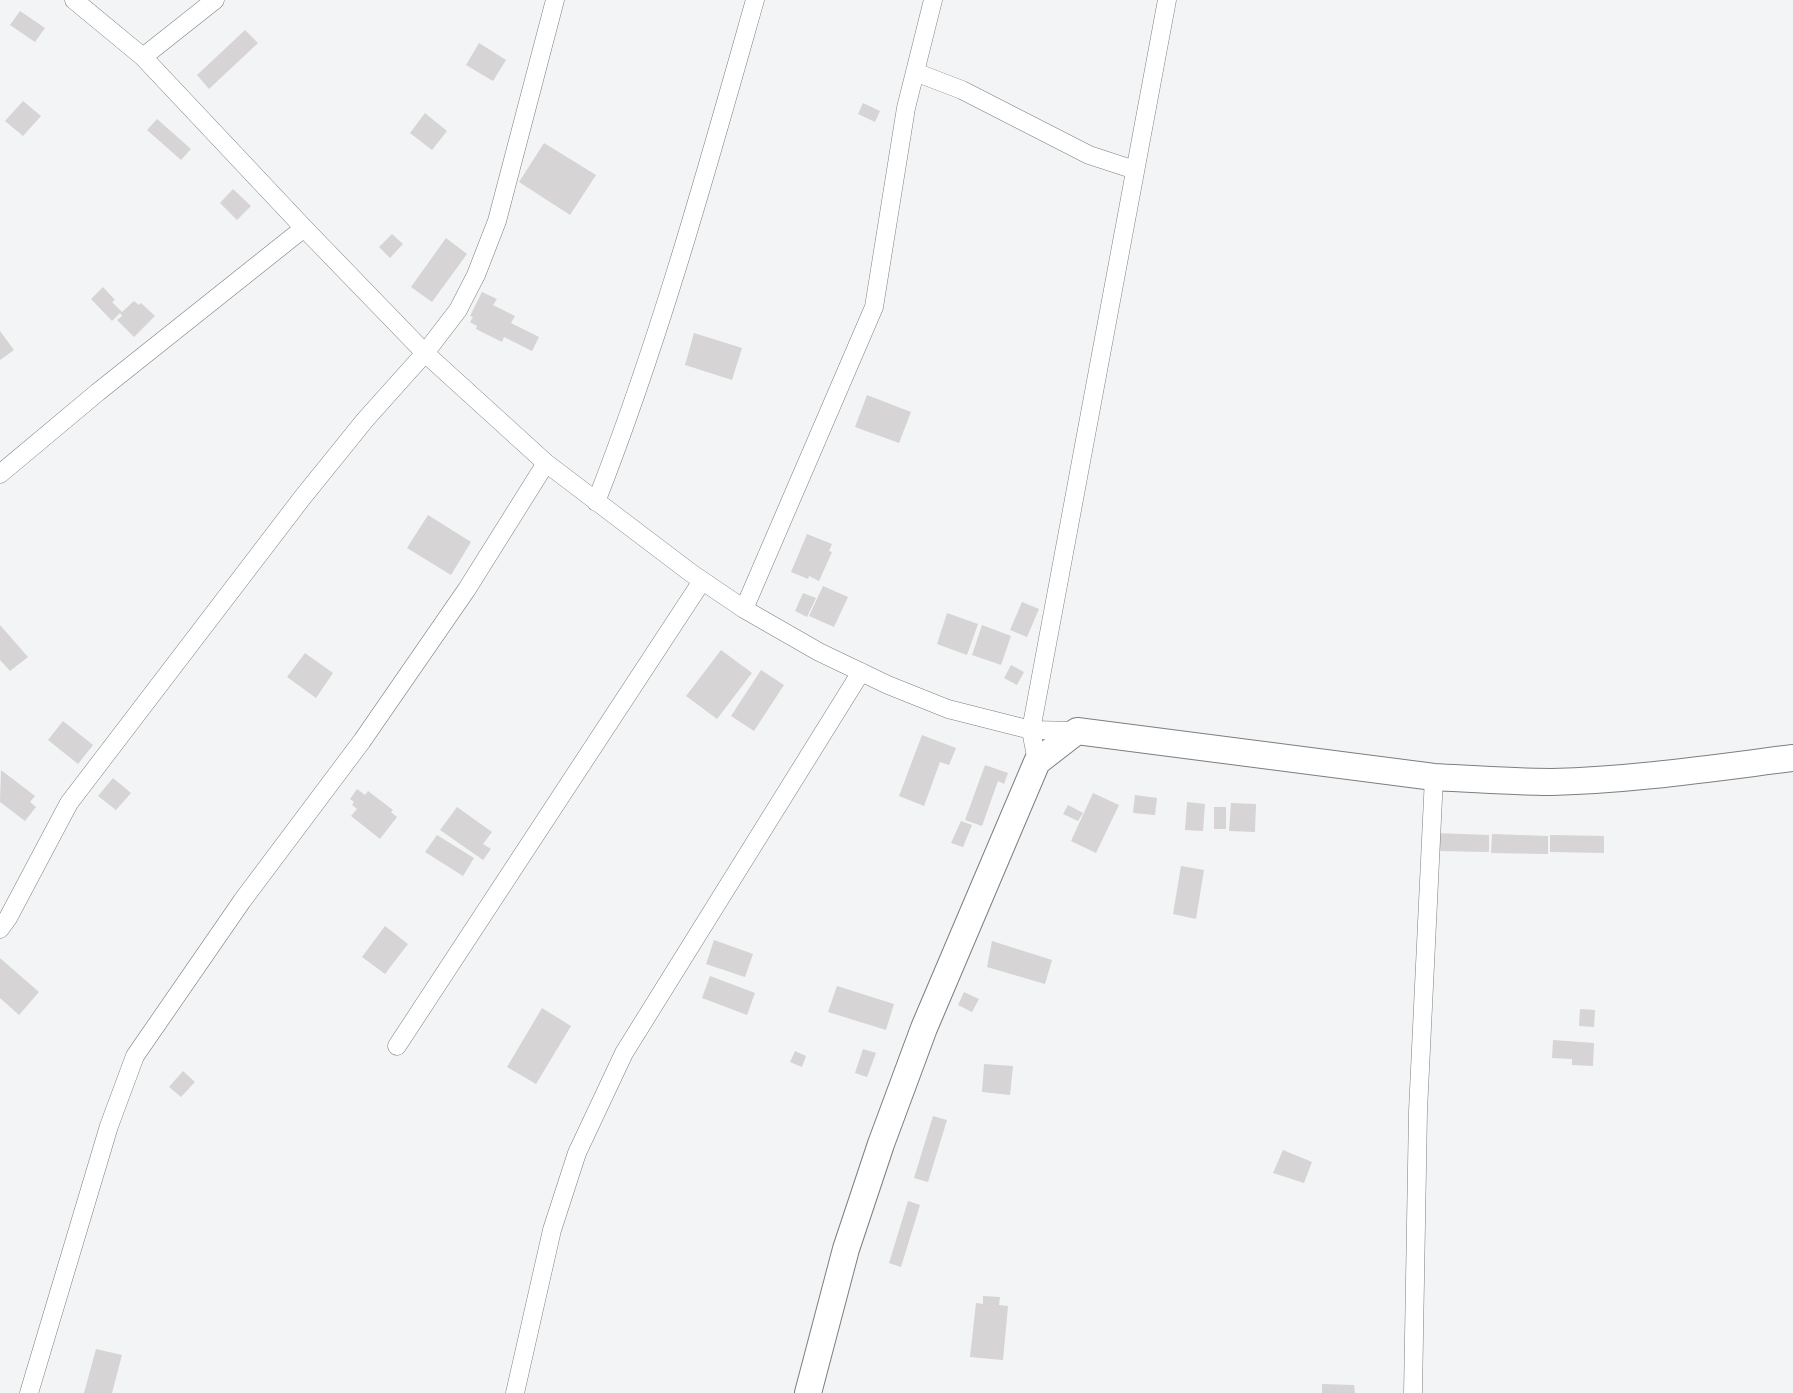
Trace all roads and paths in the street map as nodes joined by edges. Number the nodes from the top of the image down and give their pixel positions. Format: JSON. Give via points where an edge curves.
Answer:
{"nodes":[{"id":1,"x":74,"y":0,"type":"edge"},
{"id":2,"x":215,"y":0,"type":"edge"},
{"id":3,"x":555,"y":0,"type":"edge"},
{"id":4,"x":755,"y":0,"type":"edge"},
{"id":5,"x":933,"y":0,"type":"edge"},
{"id":6,"x":1167,"y":0,"type":"edge"},
{"id":7,"x":143,"y":57,"type":"junction"},
{"id":8,"x":915,"y":72,"type":"junction"},
{"id":9,"x":1135,"y":170,"type":"junction"},
{"id":10,"x":304,"y":228,"type":"junction"},
{"id":11,"x":425,"y":353,"type":"junction"},
{"id":12,"x":546,"y":463,"type":"junction"},
{"id":13,"x":0,"y":474,"type":"edge"},
{"id":14,"x":596,"y":502,"type":"junction"},
{"id":15,"x":702,"y":581,"type":"junction"},
{"id":16,"x":744,"y":610,"type":"junction"},
{"id":17,"x":861,"y":672,"type":"junction"},
{"id":18,"x":1031,"y":730,"type":"junction"},
{"id":19,"x":1077,"y":731,"type":"junction"},
{"id":20,"x":1793,"y":758,"type":"edge"},
{"id":21,"x":1037,"y":762,"type":"junction"},
{"id":22,"x":1434,"y":777,"type":"junction"},
{"id":23,"x":0,"y":929,"type":"edge"},
{"id":24,"x":397,"y":1046,"type":"dead end"},
{"id":25,"x":29,"y":1393,"type":"edge"},
{"id":26,"x":515,"y":1393,"type":"edge"},
{"id":27,"x":808,"y":1393,"type":"edge"},
{"id":28,"x":1413,"y":1393,"type":"edge"}],
"edges":[{"from":1,"to":7,"type":"street"},
{"from":2,"to":7,"type":"street"},
{"from":3,"to":11,"type":"street","via":[[498,220],[458,310]]},
{"from":4,"to":14,"type":"street","via":[[658,331]]},
{"from":5,"to":8,"type":"street"},
{"from":6,"to":9,"type":"street"},
{"from":7,"to":10,"type":"street"},
{"from":8,"to":9,"type":"street","via":[[962,90],[1089,155]]},
{"from":8,"to":16,"type":"street","via":[[874,307]]},
{"from":9,"to":18,"type":"street"},
{"from":10,"to":11,"type":"street"},
{"from":10,"to":13,"type":"street"},
{"from":11,"to":12,"type":"street"},
{"from":11,"to":23,"type":"street","via":[[302,498],[69,803]]},
{"from":12,"to":14,"type":"street"},
{"from":12,"to":25,"type":"street","via":[[467,589],[362,741],[242,901],[135,1056],[109,1126]]},
{"from":14,"to":15,"type":"street"},
{"from":15,"to":16,"type":"street"},
{"from":15,"to":24,"type":"street"},
{"from":16,"to":17,"type":"street"},
{"from":17,"to":18,"type":"street","via":[[948,709]]},
{"from":17,"to":26,"type":"street","via":[[624,1053],[577,1153],[552,1230]]},
{"from":18,"to":19,"type":"street"},
{"from":18,"to":21,"type":"street"},
{"from":19,"to":21,"type":"street"},
{"from":19,"to":22,"type":"street"},
{"from":20,"to":22,"type":"street","via":[[1552,782]]},
{"from":21,"to":27,"type":"street","via":[[924,1028],[881,1144],[846,1248]]},
{"from":22,"to":28,"type":"street","via":[[1418,1111]]}]}
